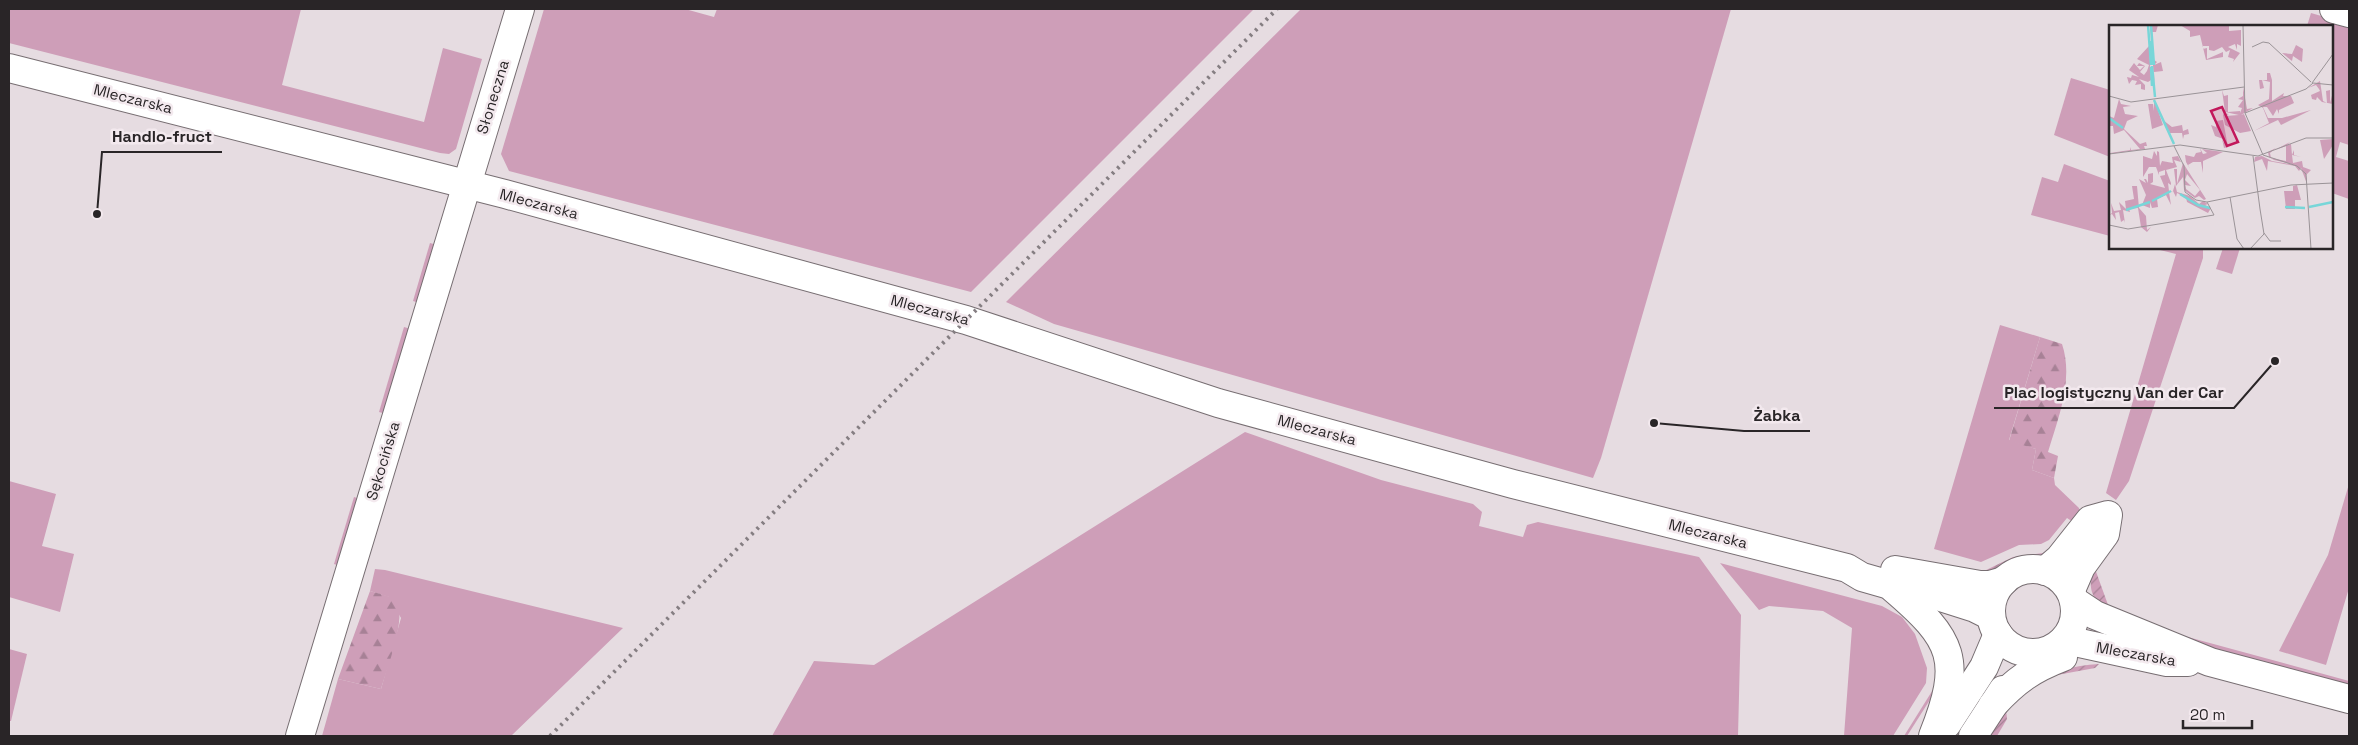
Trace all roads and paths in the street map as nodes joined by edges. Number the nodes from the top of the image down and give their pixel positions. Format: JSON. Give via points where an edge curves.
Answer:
{"nodes":[{"id":1,"x":520,"y":9,"type":"edge"},
{"id":2,"x":2334,"y":9,"type":"edge"},
{"id":3,"x":2349,"y":13,"type":"edge"},
{"id":4,"x":9,"y":68,"type":"edge"},
{"id":5,"x":466,"y":185,"type":"junction"},
{"id":6,"x":1847,"y":568,"type":"junction"},
{"id":7,"x":2045,"y":571,"type":"junction"},
{"id":8,"x":2004,"y":581,"type":"junction"},
{"id":9,"x":1890,"y":585,"type":"junction"},
{"id":10,"x":2072,"y":596,"type":"junction"},
{"id":11,"x":1995,"y":625,"type":"junction"},
{"id":12,"x":2062,"y":641,"type":"junction"},
{"id":13,"x":2108,"y":651,"type":"junction"},
{"id":14,"x":2031,"y":653,"type":"junction"},
{"id":15,"x":2210,"y":662,"type":"junction"},
{"id":16,"x":2349,"y":699,"type":"edge"},
{"id":17,"x":1993,"y":705,"type":"junction"},
{"id":18,"x":300,"y":736,"type":"edge"},
{"id":19,"x":1933,"y":736,"type":"edge"},
{"id":20,"x":1939,"y":736,"type":"edge"},
{"id":21,"x":1973,"y":736,"type":"edge"}],
"edges":[{"from":1,"to":5,"type":"street","name":"Słoneczna"},
{"from":2,"to":3,"type":"street"},
{"from":4,"to":5,"type":"street","name":"Mleczarska"},
{"from":5,"to":6,"type":"street","name":"Mleczarska","via":[[966,320],[1218,403],[1513,484]]},
{"from":5,"to":18,"type":"street","name":"Sękocińska"},
{"from":6,"to":8,"type":"street","name":"Mleczarska","via":[[1866,564],[1980,585]]},
{"from":6,"to":9,"type":"street","name":"Mleczarska","via":[[1862,577]]},
{"from":7,"to":8,"type":"street","via":[[2021,571]]},
{"from":7,"to":10,"type":"street","via":[[2058,577]]},
{"from":7,"to":10,"type":"street","via":[[2059,560],[2090,520],[2108,515],[2105,534],[2074,577]]},
{"from":8,"to":11,"type":"street","via":[[1994,597]]},
{"from":9,"to":11,"type":"street","name":"Mleczarska","via":[[1909,587],[1975,608]]},
{"from":9,"to":19,"type":"street","name":"Mleczarska","via":[[1926,617],[1944,645],[1950,662],[1948,695]]},
{"from":10,"to":12,"type":"street","via":[[2074,620]]},
{"from":10,"to":15,"type":"street","name":"Mleczarska","via":[[2095,615]]},
{"from":11,"to":14,"type":"street","via":[[2012,648]]},
{"from":11,"to":20,"type":"street","via":[[1984,667]]},
{"from":12,"to":13,"type":"street","name":"Mleczarska"},
{"from":12,"to":14,"type":"street","via":[[2048,650]]},
{"from":13,"to":15,"type":"street","name":"Mleczarska","via":[[2167,662]]},
{"from":13,"to":17,"type":"street","via":[[2064,657],[2045,664],[2012,684]]},
{"from":14,"to":17,"type":"street"},
{"from":15,"to":16,"type":"street","name":"Mleczarska"},
{"from":17,"to":21,"type":"street"}]}
